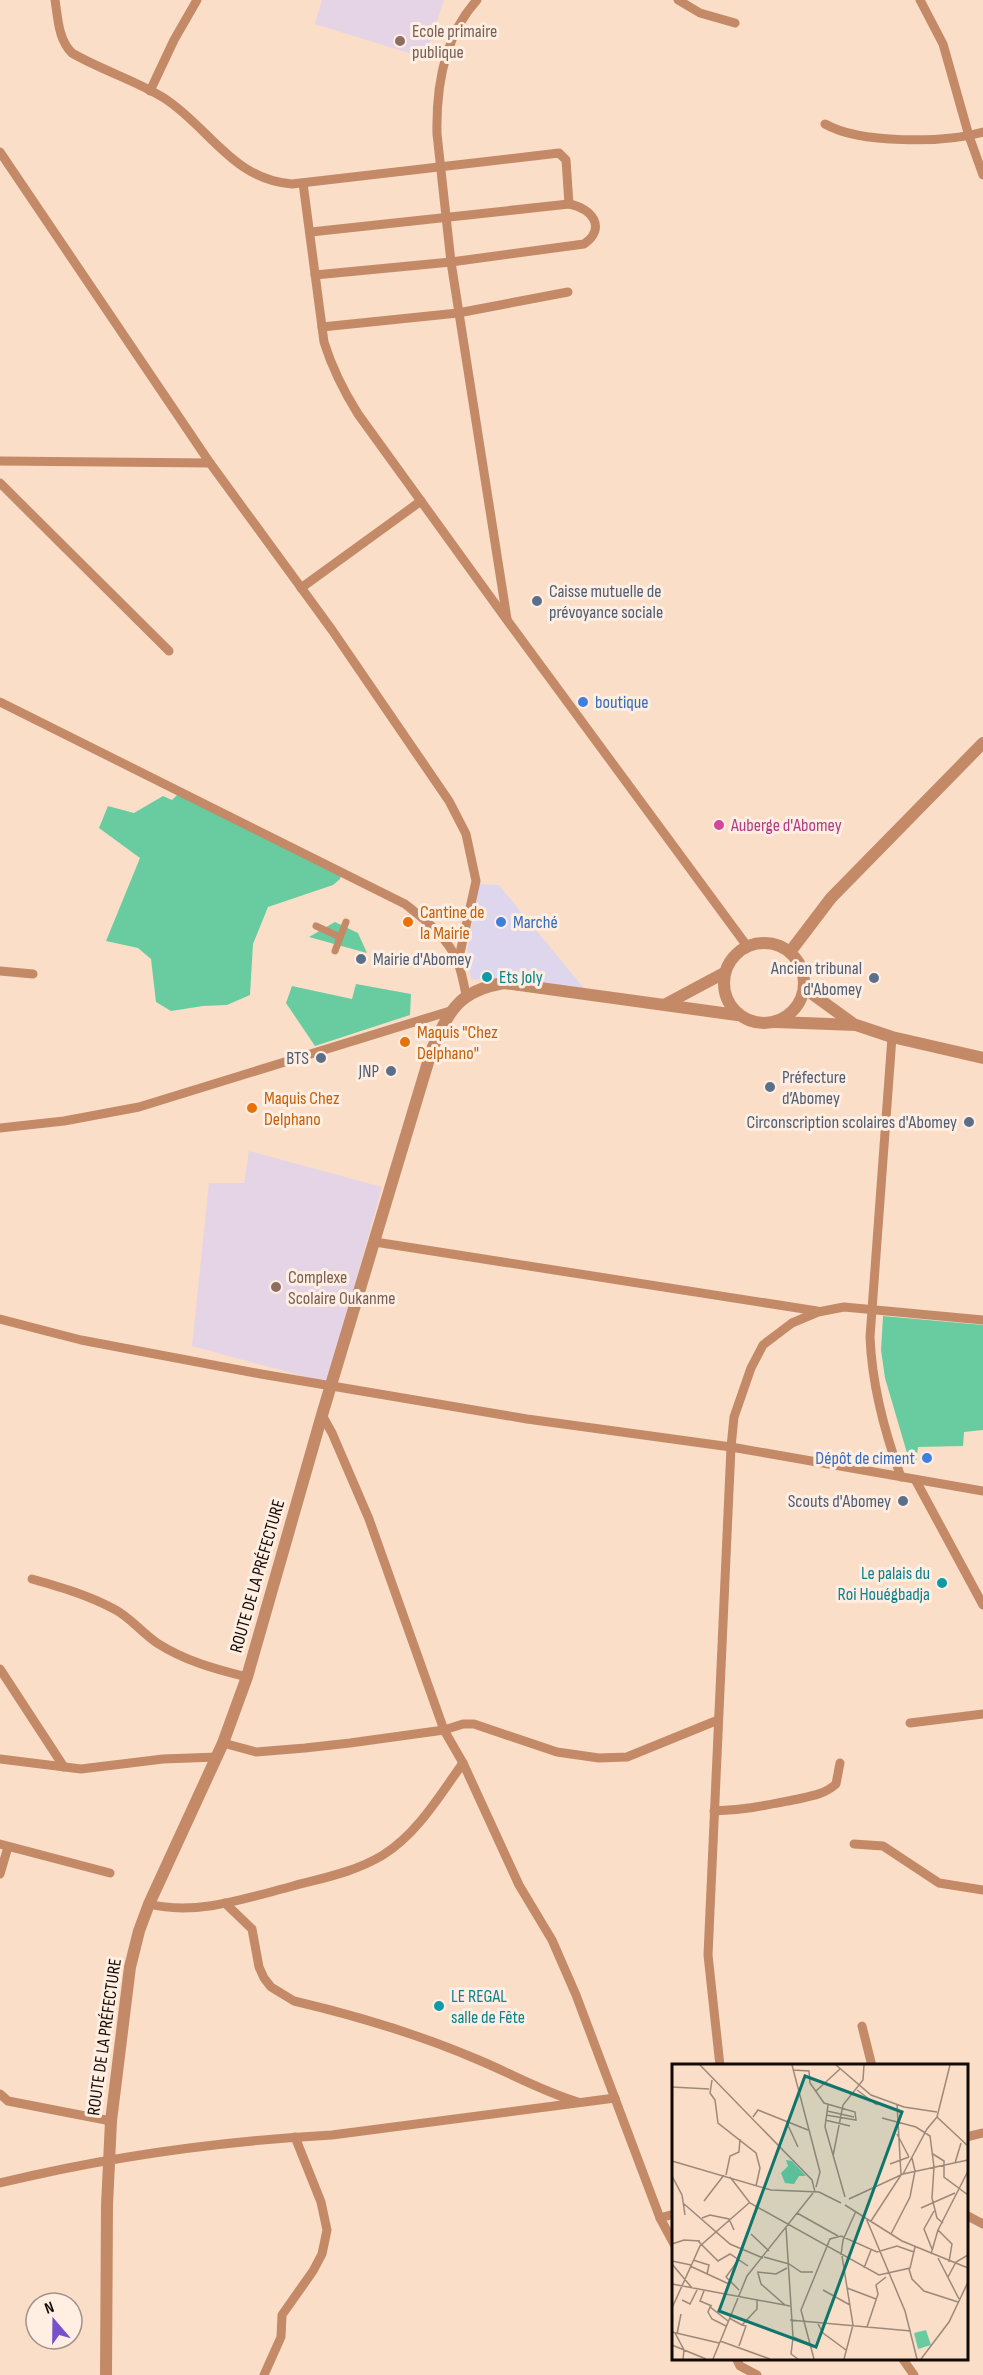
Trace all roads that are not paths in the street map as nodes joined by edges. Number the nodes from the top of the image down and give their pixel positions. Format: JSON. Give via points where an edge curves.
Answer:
{"nodes":[{"id":1,"x":55,"y":0,"type":"edge"},
{"id":2,"x":197,"y":0,"type":"edge"},
{"id":3,"x":477,"y":0,"type":"edge"},
{"id":4,"x":678,"y":0,"type":"edge"},
{"id":5,"x":920,"y":0,"type":"edge"},
{"id":6,"x":735,"y":23,"type":"dead end"},
{"id":7,"x":150,"y":92,"type":"junction"},
{"id":8,"x":825,"y":124,"type":"dead end"},
{"id":9,"x":983,"y":132,"type":"edge"},
{"id":10,"x":969,"y":136,"type":"junction"},
{"id":11,"x":0,"y":152,"type":"edge"},
{"id":12,"x":440,"y":166,"type":"junction"},
{"id":13,"x":983,"y":175,"type":"edge"},
{"id":14,"x":303,"y":183,"type":"junction"},
{"id":15,"x":569,"y":204,"type":"junction"},
{"id":16,"x":446,"y":218,"type":"junction"},
{"id":17,"x":311,"y":232,"type":"junction"},
{"id":18,"x":451,"y":262,"type":"junction"},
{"id":19,"x":315,"y":275,"type":"junction"},
{"id":20,"x":568,"y":292,"type":"dead end"},
{"id":21,"x":458,"y":313,"type":"junction"},
{"id":22,"x":322,"y":327,"type":"junction"},
{"id":23,"x":0,"y":461,"type":"edge"},
{"id":24,"x":210,"y":463,"type":"junction"},
{"id":25,"x":0,"y":483,"type":"edge"},
{"id":26,"x":421,"y":501,"type":"junction"},
{"id":27,"x":301,"y":588,"type":"junction"},
{"id":28,"x":507,"y":620,"type":"junction"},
{"id":29,"x":169,"y":651,"type":"dead end"},
{"id":30,"x":0,"y":702,"type":"edge"},
{"id":31,"x":983,"y":743,"type":"edge"},
{"id":32,"x":346,"y":922,"type":"dead end"},
{"id":33,"x":316,"y":926,"type":"dead end"},
{"id":34,"x":340,"y":937,"type":"junction"},
{"id":35,"x":747,"y":946,"type":"junction"},
{"id":36,"x":335,"y":951,"type":"dead end"},
{"id":37,"x":790,"y":952,"type":"junction"},
{"id":38,"x":458,"y":962,"type":"junction"},
{"id":39,"x":0,"y":971,"type":"edge"},
{"id":40,"x":724,"y":973,"type":"junction"},
{"id":41,"x":33,"y":974,"type":"dead end"},
{"id":42,"x":804,"y":988,"type":"junction"},
{"id":43,"x":466,"y":995,"type":"junction"},
{"id":44,"x":665,"y":1005,"type":"junction"},
{"id":45,"x":450,"y":1011,"type":"junction"},
{"id":46,"x":737,"y":1014,"type":"junction"},
{"id":47,"x":775,"y":1022,"type":"junction"},
{"id":48,"x":856,"y":1025,"type":"junction"},
{"id":49,"x":892,"y":1037,"type":"junction"},
{"id":50,"x":983,"y":1058,"type":"edge"},
{"id":51,"x":0,"y":1128,"type":"edge"},
{"id":52,"x":375,"y":1242,"type":"junction"},
{"id":53,"x":871,"y":1309,"type":"junction"},
{"id":54,"x":818,"y":1311,"type":"junction"},
{"id":55,"x":0,"y":1319,"type":"edge"},
{"id":56,"x":983,"y":1320,"type":"edge"},
{"id":57,"x":332,"y":1386,"type":"junction"},
{"id":58,"x":322,"y":1415,"type":"junction"},
{"id":59,"x":731,"y":1447,"type":"junction"},
{"id":60,"x":901,"y":1477,"type":"junction"},
{"id":61,"x":916,"y":1481,"type":"junction"},
{"id":62,"x":983,"y":1491,"type":"edge"},
{"id":63,"x":32,"y":1579,"type":"dead end"},
{"id":64,"x":983,"y":1605,"type":"edge"},
{"id":65,"x":0,"y":1670,"type":"edge"},
{"id":66,"x":247,"y":1677,"type":"junction"},
{"id":67,"x":983,"y":1714,"type":"edge"},
{"id":68,"x":718,"y":1720,"type":"junction"},
{"id":69,"x":910,"y":1723,"type":"dead end"},
{"id":70,"x":444,"y":1730,"type":"junction"},
{"id":71,"x":223,"y":1743,"type":"junction"},
{"id":72,"x":217,"y":1757,"type":"junction"},
{"id":73,"x":0,"y":1759,"type":"edge"},
{"id":74,"x":463,"y":1763,"type":"junction"},
{"id":75,"x":840,"y":1763,"type":"dead end"},
{"id":76,"x":64,"y":1767,"type":"junction"},
{"id":77,"x":714,"y":1811,"type":"junction"},
{"id":78,"x":854,"y":1844,"type":"dead end"},
{"id":79,"x":4,"y":1845,"type":"edge"},
{"id":80,"x":110,"y":1873,"type":"dead end"},
{"id":81,"x":0,"y":1874,"type":"edge"},
{"id":82,"x":983,"y":1890,"type":"edge"},
{"id":83,"x":149,"y":1904,"type":"junction"},
{"id":84,"x":225,"y":1904,"type":"junction"},
{"id":85,"x":862,"y":2026,"type":"dead end"},
{"id":86,"x":720,"y":2064,"type":"edge"},
{"id":87,"x":872,"y":2064,"type":"edge"},
{"id":88,"x":0,"y":2094,"type":"edge"},
{"id":89,"x":615,"y":2098,"type":"junction"},
{"id":90,"x":581,"y":2103,"type":"junction"},
{"id":91,"x":111,"y":2121,"type":"junction"},
{"id":92,"x":983,"y":2133,"type":"edge"},
{"id":93,"x":295,"y":2137,"type":"junction"},
{"id":94,"x":968,"y":2137,"type":"edge"},
{"id":95,"x":108,"y":2160,"type":"junction"},
{"id":96,"x":0,"y":2183,"type":"edge"},
{"id":97,"x":672,"y":2215,"type":"edge"},
{"id":98,"x":968,"y":2216,"type":"edge"},
{"id":99,"x":660,"y":2218,"type":"junction"},
{"id":100,"x":983,"y":2224,"type":"edge"},
{"id":101,"x":672,"y":2240,"type":"edge"},
{"id":102,"x":903,"y":2360,"type":"edge"},
{"id":103,"x":740,"y":2366,"type":"edge"},
{"id":104,"x":913,"y":2374,"type":"edge"},
{"id":105,"x":106,"y":2375,"type":"edge"},
{"id":106,"x":264,"y":2375,"type":"edge"},
{"id":107,"x":757,"y":2375,"type":"edge"},
{"id":108,"x":902,"y":2375,"type":"edge"}],
"edges":[{"from":1,"to":7,"type":"street","via":[[62,37],[72,52]]},
{"from":2,"to":7,"type":"street"},
{"from":3,"to":12,"type":"street","via":[[463,17],[441,73],[436,114]]},
{"from":4,"to":6,"type":"street","via":[[700,13]]},
{"from":5,"to":10,"type":"street","via":[[944,44]]},
{"from":7,"to":14,"type":"street","via":[[177,108],[249,171],[276,183]]},
{"from":8,"to":10,"type":"street","via":[[857,136]]},
{"from":9,"to":10,"type":"street"},
{"from":10,"to":13,"type":"street"},
{"from":11,"to":24,"type":"street"},
{"from":12,"to":14,"type":"street"},
{"from":12,"to":15,"type":"street","via":[[559,153],[566,160]]},
{"from":12,"to":16,"type":"street"},
{"from":14,"to":17,"type":"street"},
{"from":15,"to":16,"type":"street"},
{"from":15,"to":18,"type":"street","via":[[582,206],[594,221],[595,230],[584,244]]},
{"from":16,"to":17,"type":"street"},
{"from":16,"to":18,"type":"street"},
{"from":17,"to":19,"type":"street"},
{"from":18,"to":19,"type":"street"},
{"from":18,"to":21,"type":"street"},
{"from":19,"to":22,"type":"street"},
{"from":20,"to":21,"type":"street"},
{"from":21,"to":22,"type":"street"},
{"from":21,"to":28,"type":"street"},
{"from":22,"to":26,"type":"street","via":[[331,367],[342,389]]},
{"from":23,"to":24,"type":"street"},
{"from":24,"to":27,"type":"street"},
{"from":25,"to":29,"type":"street"},
{"from":26,"to":27,"type":"street"},
{"from":26,"to":28,"type":"street"},
{"from":27,"to":38,"type":"street","via":[[449,801],[466,834],[476,881]]},
{"from":28,"to":35,"type":"street"},
{"from":30,"to":38,"type":"street","via":[[405,904],[434,928]]},
{"from":31,"to":37,"type":"street","via":[[831,898]]},
{"from":32,"to":34,"type":"street"},
{"from":33,"to":34,"type":"street"},
{"from":34,"to":36,"type":"street"},
{"from":35,"to":37,"type":"street","via":[[765,943]]},
{"from":35,"to":40,"type":"street","via":[[733,957]]},
{"from":37,"to":42,"type":"street","via":[[801,968]]},
{"from":38,"to":43,"type":"street"},
{"from":39,"to":41,"type":"street"},
{"from":40,"to":44,"type":"street"},
{"from":40,"to":46,"type":"street","via":[[726,1000]]},
{"from":42,"to":47,"type":"street","via":[[791,1013]]},
{"from":42,"to":48,"type":"street"},
{"from":43,"to":44,"type":"street","name":"ROUTE DE LA PRÉFECTURE","via":[[504,984]]},
{"from":43,"to":45,"type":"street","name":"ROUTE DE LA PRÉFECTURE"},
{"from":44,"to":46,"type":"street","name":"ROUTE DE LA PRÉFECTURE"},
{"from":45,"to":51,"type":"street","via":[[139,1107]]},
{"from":45,"to":52,"type":"street","name":"ROUTE DE LA PRÉFECTURE","via":[[432,1049]]},
{"from":46,"to":47,"type":"street","via":[[755,1023]]},
{"from":47,"to":48,"type":"street"},
{"from":48,"to":49,"type":"street"},
{"from":49,"to":50,"type":"street"},
{"from":49,"to":53,"type":"street"},
{"from":52,"to":54,"type":"street"},
{"from":52,"to":57,"type":"street","name":"ROUTE DE LA PRÉFECTURE"},
{"from":53,"to":54,"type":"street","via":[[844,1307]]},
{"from":53,"to":56,"type":"street"},
{"from":53,"to":60,"type":"street","via":[[871,1372],[885,1434]]},
{"from":54,"to":59,"type":"street","via":[[792,1323],[763,1345],[734,1417]]},
{"from":55,"to":57,"type":"street","via":[[81,1340]]},
{"from":57,"to":58,"type":"street","name":"ROUTE DE LA PRÉFECTURE"},
{"from":57,"to":59,"type":"street","via":[[527,1419]]},
{"from":58,"to":66,"type":"street","name":"ROUTE DE LA PRÉFECTURE"},
{"from":58,"to":70,"type":"street","via":[[369,1519]]},
{"from":59,"to":60,"type":"street"},
{"from":59,"to":68,"type":"street"},
{"from":60,"to":61,"type":"street"},
{"from":61,"to":62,"type":"street"},
{"from":61,"to":64,"type":"street"},
{"from":63,"to":66,"type":"street","via":[[89,1596],[117,1610],[176,1654]]},
{"from":65,"to":76,"type":"street"},
{"from":66,"to":71,"type":"street","name":"ROUTE DE LA PRÉFECTURE"},
{"from":67,"to":69,"type":"street"},
{"from":68,"to":70,"type":"street","via":[[627,1757],[557,1752],[474,1725]]},
{"from":68,"to":77,"type":"street"},
{"from":70,"to":71,"type":"street","via":[[256,1752]]},
{"from":70,"to":74,"type":"street"},
{"from":71,"to":72,"type":"street","name":"ROUTE DE LA PRÉFECTURE"},
{"from":72,"to":76,"type":"street","via":[[81,1769]]},
{"from":72,"to":83,"type":"street","name":"ROUTE DE LA PRÉFECTURE"},
{"from":73,"to":76,"type":"street"},
{"from":74,"to":84,"type":"street","via":[[408,1836],[384,1855],[355,1869]]},
{"from":74,"to":89,"type":"street","via":[[519,1886],[552,1940]]},
{"from":75,"to":77,"type":"street","via":[[837,1784],[828,1791],[770,1806]]},
{"from":77,"to":86,"type":"street","via":[[708,1955]]},
{"from":78,"to":82,"type":"street","via":[[883,1846],[939,1883]]},
{"from":79,"to":80,"type":"street"},
{"from":79,"to":81,"type":"street"},
{"from":83,"to":84,"type":"street","via":[[171,1908]]},
{"from":83,"to":91,"type":"street","name":"ROUTE DE LA PRÉFECTURE","via":[[130,1967]]},
{"from":84,"to":90,"type":"street","via":[[252,1929],[259,1967],[282,1996],[373,2021]]},
{"from":85,"to":87,"type":"street"},
{"from":88,"to":91,"type":"street","via":[[8,2101]]},
{"from":89,"to":90,"type":"street"},
{"from":89,"to":99,"type":"street"},
{"from":90,"to":93,"type":"street"},
{"from":91,"to":95,"type":"street","name":"ROUTE DE LA PRÉFECTURE"},
{"from":92,"to":94,"type":"street"},
{"from":93,"to":95,"type":"street"},
{"from":93,"to":106,"type":"street","via":[[321,2202],[327,2230],[322,2254],[282,2315],[281,2337]]},
{"from":95,"to":96,"type":"street"},
{"from":95,"to":105,"type":"street","name":"ROUTE DE LA PRÉFECTURE"},
{"from":97,"to":99,"type":"street"},
{"from":98,"to":100,"type":"street"},
{"from":99,"to":101,"type":"street"},
{"from":102,"to":104,"type":"street"},
{"from":103,"to":107,"type":"street"},
{"from":104,"to":108,"type":"street"}]}
